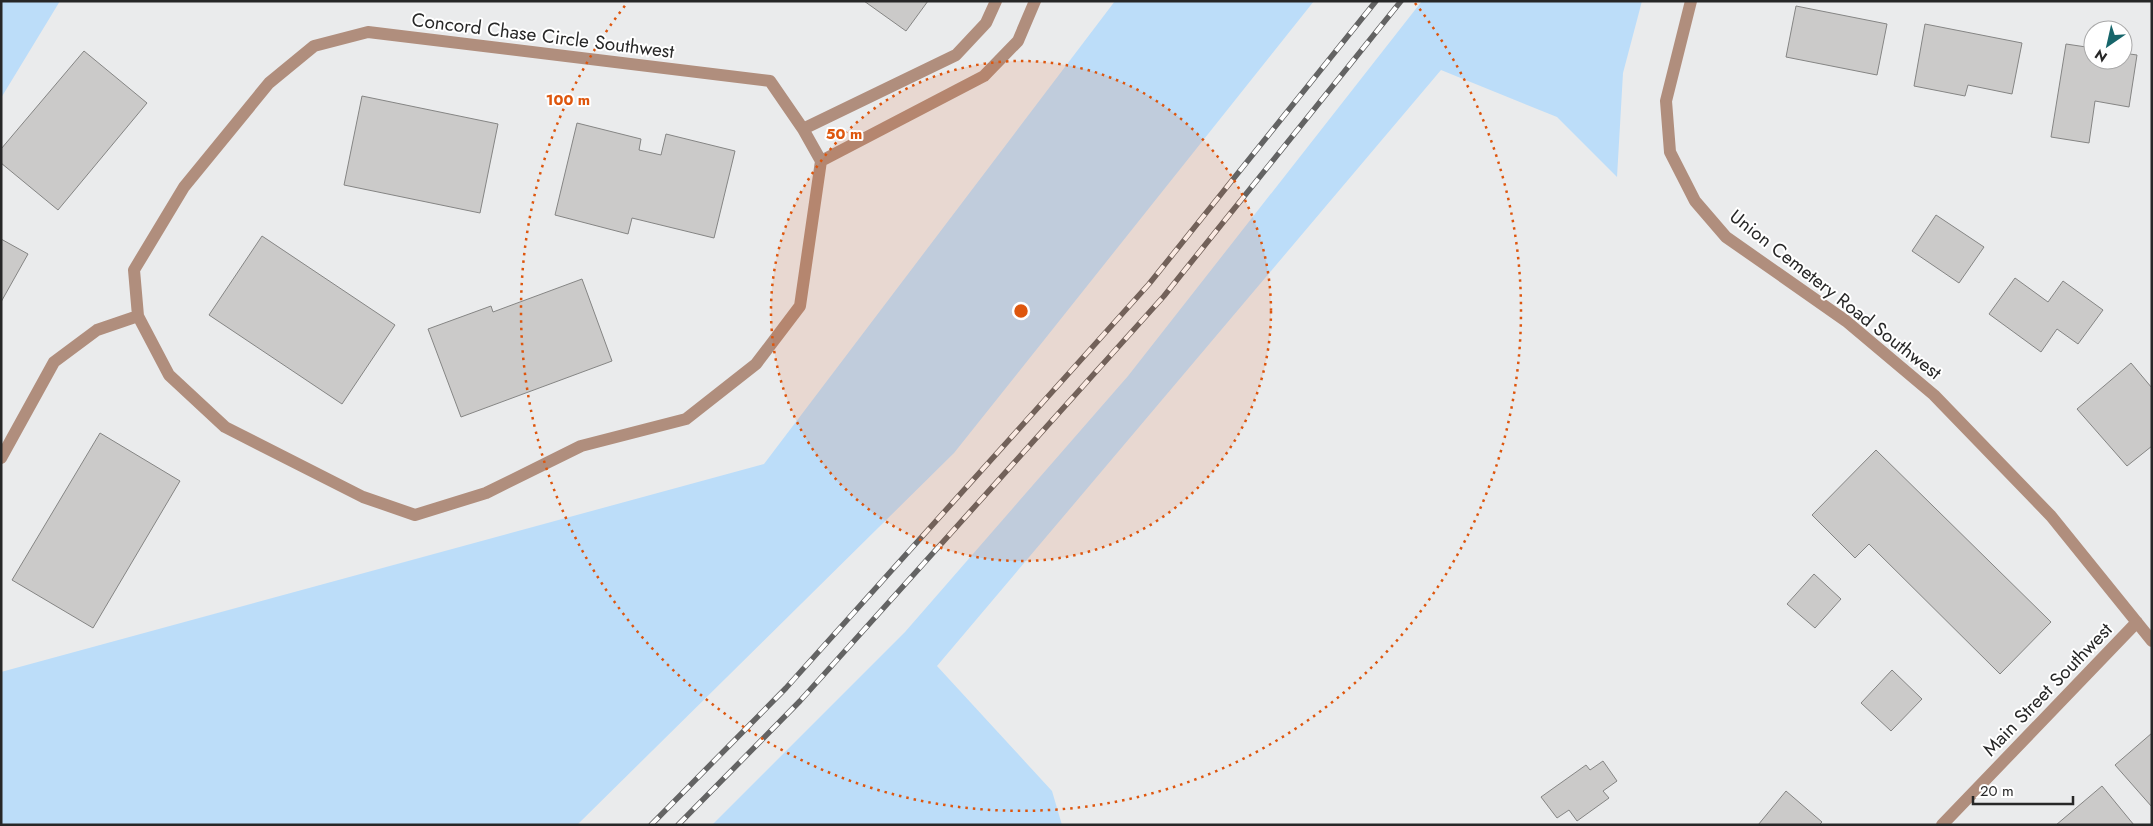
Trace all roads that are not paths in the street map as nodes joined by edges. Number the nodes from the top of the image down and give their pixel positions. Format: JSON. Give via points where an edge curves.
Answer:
{"nodes":[{"id":1,"x":996,"y":1,"type":"edge"},
{"id":2,"x":1035,"y":1,"type":"edge"},
{"id":3,"x":1691,"y":1,"type":"edge"},
{"id":4,"x":803,"y":129,"type":"junction"},
{"id":5,"x":821,"y":161,"type":"junction"},
{"id":6,"x":138,"y":316,"type":"junction"},
{"id":7,"x":1,"y":458,"type":"edge"},
{"id":8,"x":2137,"y":622,"type":"junction"},
{"id":9,"x":2152,"y":641,"type":"edge"},
{"id":10,"x":1942,"y":825,"type":"edge"}],
"edges":[{"from":1,"to":4,"type":"street","via":[[986,24],[956,55]]},
{"from":2,"to":5,"type":"street","via":[[1018,41],[984,76]]},
{"from":3,"to":8,"type":"street","name":"Union Cemetery Road Southwest","via":[[1666,101],[1670,152],[1695,201],[1726,237],[1846,321],[1934,395],[2051,516]]},
{"from":4,"to":5,"type":"street","name":"Concord Chase Circle Southwest"},
{"from":4,"to":6,"type":"street","name":"Concord Chase Circle Southwest","via":[[770,81],[368,32],[314,46],[269,83],[184,187],[134,270]]},
{"from":5,"to":6,"type":"street","name":"Concord Chase Circle Southwest","via":[[800,306],[756,364],[686,419],[581,446],[486,493],[415,515],[363,497],[225,427],[169,375]]},
{"from":6,"to":7,"type":"street","via":[[97,330],[54,362]]},
{"from":8,"to":9,"type":"street","name":"Union Cemetery Road Southwest"},
{"from":8,"to":10,"type":"street","name":"Main Street Southwest"}]}
